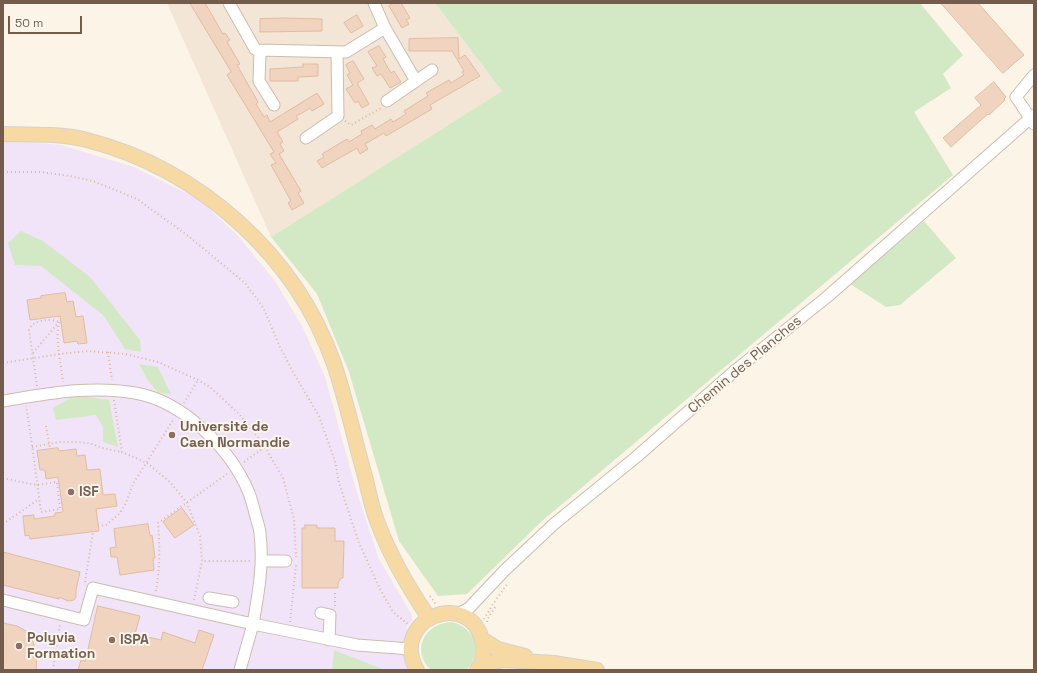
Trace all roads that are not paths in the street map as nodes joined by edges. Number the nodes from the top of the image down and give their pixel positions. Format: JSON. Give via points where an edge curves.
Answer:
{"nodes":[{"id":1,"x":229,"y":3,"type":"edge"},
{"id":2,"x":374,"y":3,"type":"edge"},
{"id":3,"x":385,"y":28,"type":"junction"},
{"id":4,"x":260,"y":51,"type":"junction"},
{"id":5,"x":337,"y":52,"type":"junction"},
{"id":6,"x":432,"y":70,"type":"dead end"},
{"id":7,"x":1034,"y":74,"type":"edge"},
{"id":8,"x":416,"y":81,"type":"junction"},
{"id":9,"x":387,"y":101,"type":"road end"},
{"id":10,"x":274,"y":105,"type":"dead end"},
{"id":11,"x":1033,"y":120,"type":"edge"},
{"id":12,"x":3,"y":124,"type":"edge"},
{"id":13,"x":3,"y":134,"type":"edge"},
{"id":14,"x":61,"y":135,"type":"junction"},
{"id":15,"x":306,"y":138,"type":"dead end"},
{"id":16,"x":3,"y":401,"type":"edge"},
{"id":17,"x":262,"y":560,"type":"junction"},
{"id":18,"x":286,"y":560,"type":"dead end"},
{"id":19,"x":209,"y":598,"type":"dead end"},
{"id":20,"x":3,"y":600,"type":"edge"},
{"id":21,"x":233,"y":602,"type":"dead end"},
{"id":22,"x":322,"y":613,"type":"dead end"},
{"id":23,"x":458,"y":614,"type":"junction"},
{"id":24,"x":429,"y":618,"type":"junction"},
{"id":25,"x":253,"y":624,"type":"junction"},
{"id":26,"x":482,"y":639,"type":"junction"},
{"id":27,"x":329,"y":640,"type":"junction"},
{"id":28,"x":411,"y":649,"type":"junction"},
{"id":29,"x":554,"y":664,"type":"junction"},
{"id":30,"x":478,"y":669,"type":"edge"},
{"id":31,"x":240,"y":670,"type":"edge"},
{"id":32,"x":417,"y":670,"type":"edge"},
{"id":33,"x":597,"y":670,"type":"edge"}],
"edges":[{"from":1,"to":4,"type":"street","via":[[255,49]]},
{"from":2,"to":3,"type":"street"},
{"from":3,"to":5,"type":"street","via":[[346,52]]},
{"from":3,"to":8,"type":"street"},
{"from":4,"to":5,"type":"street"},
{"from":4,"to":10,"type":"street","via":[[259,81]]},
{"from":5,"to":15,"type":"street","via":[[338,116]]},
{"from":6,"to":8,"type":"street"},
{"from":7,"to":11,"type":"street","via":[[1016,97]]},
{"from":8,"to":9,"type":"street"},
{"from":11,"to":23,"type":"street","name":"Chemin des Planches","via":[[827,297],[737,369],[554,524],[469,608]]},
{"from":12,"to":14,"type":"main road","via":[[26,126]]},
{"from":13,"to":14,"type":"main road"},
{"from":14,"to":24,"type":"main road","via":[[87,140],[133,155],[195,188],[218,204],[256,238],[283,270],[314,318],[334,363],[376,520],[392,556]]},
{"from":16,"to":17,"type":"street","via":[[65,390],[113,391],[136,393],[158,400],[179,411],[213,439],[236,468],[249,494],[260,533]]},
{"from":17,"to":18,"type":"street"},
{"from":17,"to":25,"type":"street"},
{"from":19,"to":21,"type":"street"},
{"from":20,"to":25,"type":"street","via":[[84,620],[93,588]]},
{"from":22,"to":27,"type":"street","via":[[330,615]]},
{"from":23,"to":24,"type":"main road","via":[[443,613]]},
{"from":23,"to":26,"type":"main road","via":[[467,618],[476,627]]},
{"from":24,"to":28,"type":"main road","via":[[421,623],[416,631]]},
{"from":25,"to":27,"type":"street"},
{"from":25,"to":31,"type":"street"},
{"from":26,"to":29,"type":"main road","via":[[498,649]]},
{"from":26,"to":30,"type":"main road","via":[[483,657]]},
{"from":27,"to":28,"type":"street"},
{"from":28,"to":32,"type":"main road"},
{"from":29,"to":30,"type":"main road","via":[[504,660]]},
{"from":29,"to":33,"type":"main road"}]}
